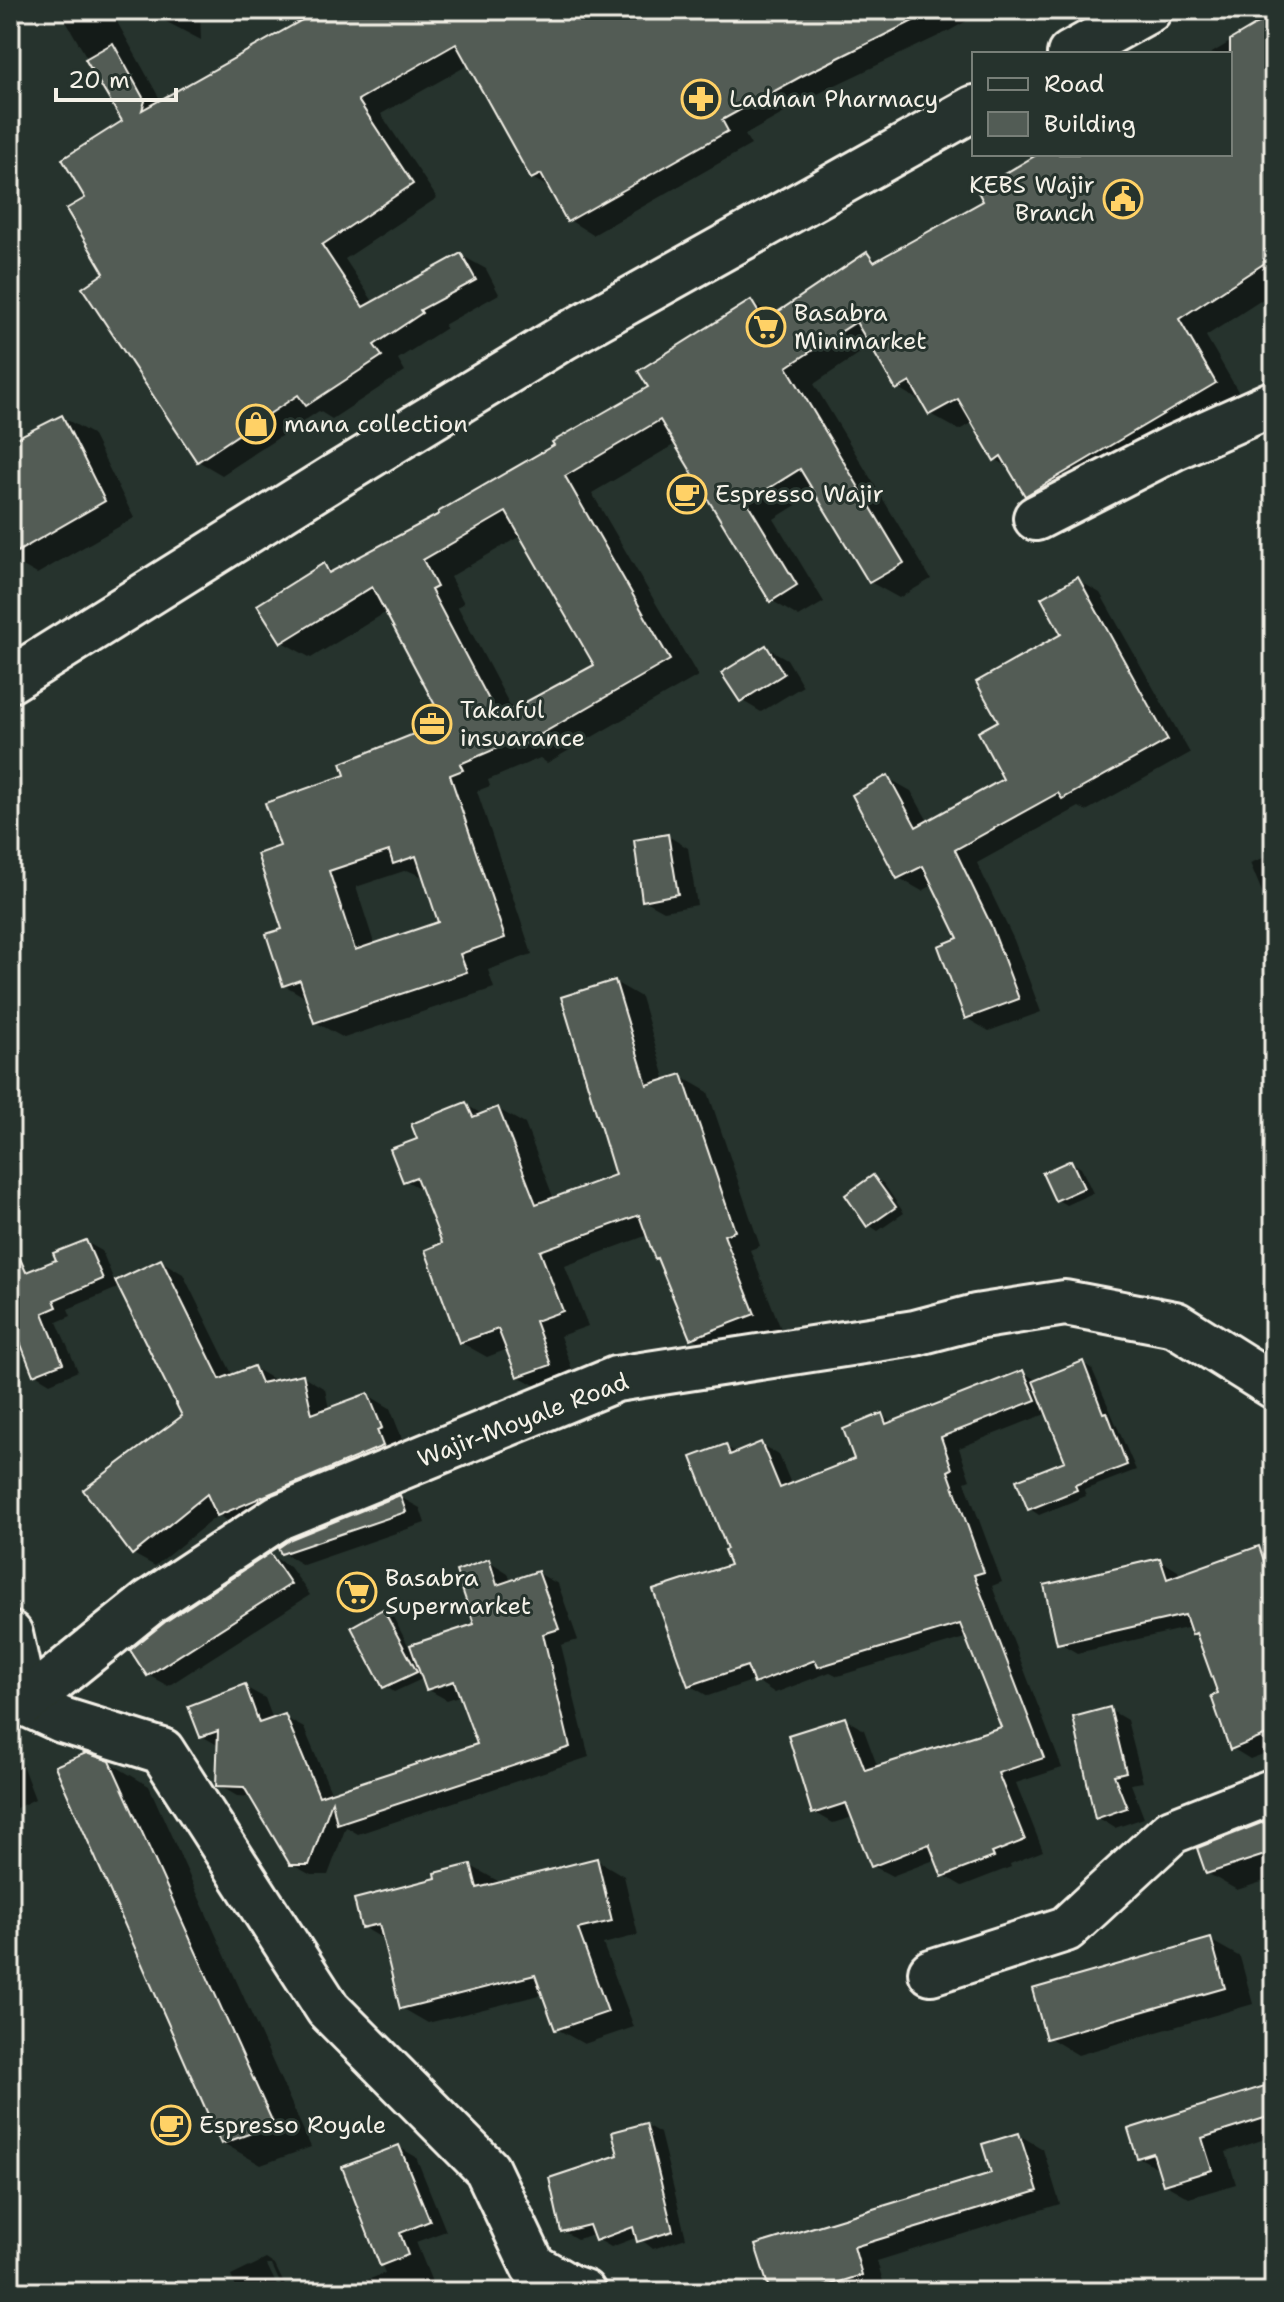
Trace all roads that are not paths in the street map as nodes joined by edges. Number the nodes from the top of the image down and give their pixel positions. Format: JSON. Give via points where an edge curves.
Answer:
{"nodes":[{"id":1,"x":1149,"y":10,"type":"edge"},
{"id":2,"x":1074,"y":52,"type":"edge"},
{"id":3,"x":972,"y":109,"type":"edge"},
{"id":4,"x":1274,"y":403,"type":"edge"},
{"id":5,"x":1036,"y":518,"type":"dead end"},
{"id":6,"x":10,"y":680,"type":"edge"},
{"id":7,"x":1274,"y":1386,"type":"edge"},
{"id":8,"x":10,"y":1634,"type":"edge"},
{"id":9,"x":18,"y":1705,"type":"edge"},
{"id":10,"x":1274,"y":1791,"type":"edge"},
{"id":11,"x":931,"y":1972,"type":"dead end"},
{"id":12,"x":583,"y":2292,"type":"edge"}],
"edges":[{"from":1,"to":2,"type":"street"},
{"from":3,"to":6,"type":"street","via":[[564,337]]},
{"from":4,"to":5,"type":"street"},
{"from":7,"to":9,"type":"street","name":"Wajir-Moyale Road","via":[[1175,1324],[1065,1303],[915,1333],[616,1379],[279,1517],[150,1602]]},
{"from":8,"to":9,"type":"street"},
{"from":9,"to":12,"type":"street","via":[[162,1751],[328,2009],[487,2169],[533,2266]]},
{"from":10,"to":11,"type":"street","via":[[1172,1831],[1066,1929]]}]}
